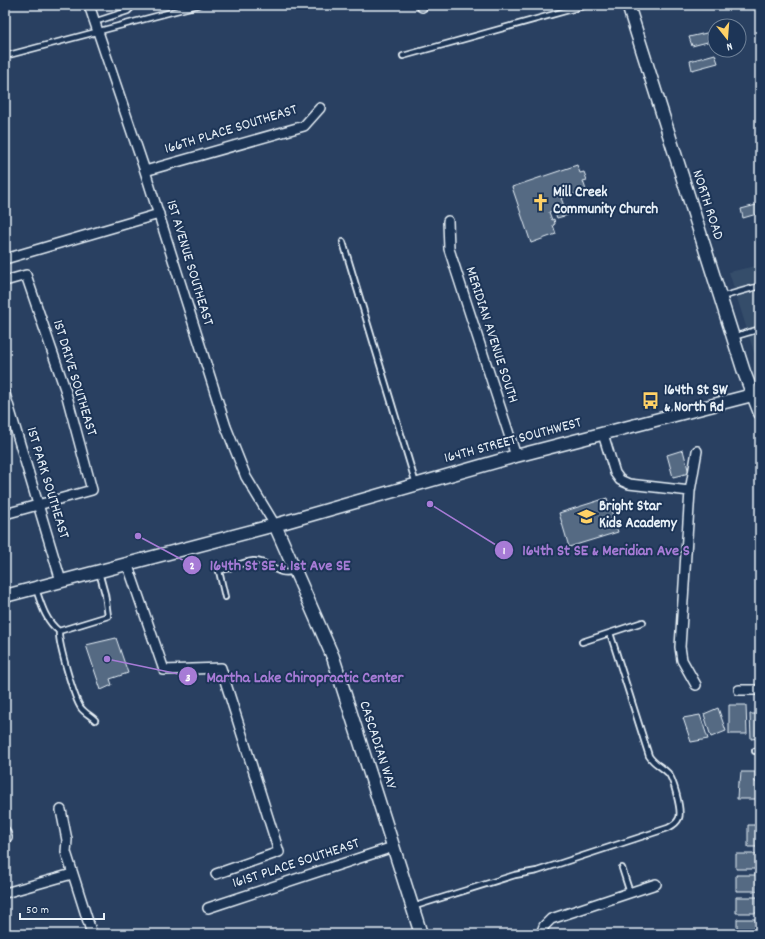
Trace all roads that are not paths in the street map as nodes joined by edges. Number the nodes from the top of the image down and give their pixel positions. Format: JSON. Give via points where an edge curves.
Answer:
{"nodes":[{"id":1,"x":89,"y":5,"type":"edge"},
{"id":2,"x":134,"y":5,"type":"edge"},
{"id":3,"x":198,"y":5,"type":"edge"},
{"id":4,"x":587,"y":5,"type":"edge"},
{"id":5,"x":628,"y":5,"type":"edge"},
{"id":6,"x":94,"y":22,"type":"junction"},
{"id":7,"x":98,"y":31,"type":"junction"},
{"id":8,"x":5,"y":56,"type":"edge"},
{"id":9,"x":403,"y":56,"type":"dead end"},
{"id":10,"x":320,"y":108,"type":"dead end"},
{"id":11,"x":145,"y":171,"type":"junction"},
{"id":12,"x":159,"y":214,"type":"junction"},
{"id":13,"x":448,"y":221,"type":"dead end"},
{"id":14,"x":343,"y":242,"type":"dead end"},
{"id":15,"x":5,"y":259,"type":"edge"},
{"id":16,"x":5,"y":281,"type":"edge"},
{"id":17,"x":760,"y":286,"type":"edge"},
{"id":18,"x":720,"y":297,"type":"junction"},
{"id":19,"x":760,"y":329,"type":"edge"},
{"id":20,"x":732,"y":337,"type":"junction"},
{"id":21,"x":5,"y":394,"type":"edge"},
{"id":22,"x":756,"y":394,"type":"edge"},
{"id":23,"x":760,"y":413,"type":"edge"},
{"id":24,"x":603,"y":434,"type":"junction"},
{"id":25,"x":697,"y":451,"type":"dead end"},
{"id":26,"x":516,"y":456,"type":"junction"},
{"id":27,"x":416,"y":484,"type":"junction"},
{"id":28,"x":690,"y":492,"type":"junction"},
{"id":29,"x":39,"y":505,"type":"junction"},
{"id":30,"x":5,"y":514,"type":"edge"},
{"id":31,"x":275,"y":525,"type":"junction"},
{"id":32,"x":127,"y":563,"type":"junction"},
{"id":33,"x":98,"y":571,"type":"junction"},
{"id":34,"x":295,"y":571,"type":"junction"},
{"id":35,"x":61,"y":581,"type":"junction"},
{"id":36,"x":36,"y":588,"type":"junction"},
{"id":37,"x":5,"y":596,"type":"edge"},
{"id":38,"x":226,"y":597,"type":"dead end"},
{"id":39,"x":643,"y":622,"type":"dead end"},
{"id":40,"x":60,"y":632,"type":"junction"},
{"id":41,"x":610,"y":633,"type":"junction"},
{"id":42,"x":582,"y":642,"type":"dead end"},
{"id":43,"x":696,"y":685,"type":"dead end"},
{"id":44,"x":739,"y":690,"type":"dead end"},
{"id":45,"x":760,"y":690,"type":"edge"},
{"id":46,"x":95,"y":720,"type":"dead end"},
{"id":47,"x":61,"y":810,"type":"dead end"},
{"id":48,"x":394,"y":848,"type":"junction"},
{"id":49,"x":622,"y":868,"type":"dead end"},
{"id":50,"x":72,"y":874,"type":"junction"},
{"id":51,"x":216,"y":874,"type":"dead end"},
{"id":52,"x":656,"y":884,"type":"dead end"},
{"id":53,"x":5,"y":893,"type":"edge"},
{"id":54,"x":630,"y":893,"type":"junction"},
{"id":55,"x":412,"y":907,"type":"junction"},
{"id":56,"x":208,"y":908,"type":"dead end"},
{"id":57,"x":92,"y":934,"type":"edge"},
{"id":58,"x":421,"y":934,"type":"edge"},
{"id":59,"x":541,"y":934,"type":"edge"}],
"edges":[{"from":1,"to":6,"type":"street","name":"1ST AVENUE SOUTHEAST"},
{"from":2,"to":6,"type":"lane","via":[[128,11]]},
{"from":3,"to":7,"type":"lane"},
{"from":4,"to":9,"type":"lane"},
{"from":5,"to":18,"type":"street","name":"NORTH ROAD"},
{"from":6,"to":7,"type":"street","name":"1ST AVENUE SOUTHEAST"},
{"from":7,"to":8,"type":"lane"},
{"from":7,"to":11,"type":"street","name":"1ST AVENUE SOUTHEAST"},
{"from":10,"to":11,"type":"street","name":"166TH PLACE SOUTHEAST","via":[[304,126]]},
{"from":11,"to":12,"type":"street","name":"1ST AVENUE SOUTHEAST"},
{"from":12,"to":15,"type":"street"},
{"from":12,"to":31,"type":"street","name":"1ST AVENUE SOUTHEAST","via":[[226,427],[246,477]]},
{"from":13,"to":26,"type":"street","name":"MERIDIAN AVENUE SOUTH","via":[[448,249]]},
{"from":14,"to":27,"type":"lane"},
{"from":16,"to":29,"type":"street","name":"1ST DRIVE SOUTHEAST","via":[[26,275],[65,389],[92,490]]},
{"from":17,"to":18,"type":"lane"},
{"from":18,"to":20,"type":"street","name":"NORTH ROAD"},
{"from":19,"to":20,"type":"lane"},
{"from":20,"to":22,"type":"street","name":"NORTH ROAD"},
{"from":21,"to":29,"type":"street","name":"1ST PARK SOUTHEAST"},
{"from":22,"to":23,"type":"street","name":"NORTH ROAD"},
{"from":22,"to":24,"type":"street","name":"164TH STREET SOUTHWEST"},
{"from":24,"to":26,"type":"street","name":"164TH STREET SOUTHWEST"},
{"from":24,"to":28,"type":"street","via":[[615,473],[620,480],[629,484]]},
{"from":25,"to":28,"type":"street"},
{"from":26,"to":27,"type":"street","name":"164TH STREET SOUTHWEST"},
{"from":27,"to":31,"type":"street","name":"164TH STREET SOUTHWEST"},
{"from":28,"to":43,"type":"street","via":[[680,647],[682,660]]},
{"from":29,"to":30,"type":"street"},
{"from":29,"to":35,"type":"street","name":"1ST PARK SOUTHEAST"},
{"from":31,"to":32,"type":"street","name":"164TH STREET SOUTHWEST"},
{"from":31,"to":34,"type":"street","name":"CASCADIAN WAY"},
{"from":32,"to":33,"type":"street","name":"164TH STREET SOUTHWEST"},
{"from":32,"to":51,"type":"street","via":[[164,670],[221,668],[279,852]]},
{"from":33,"to":35,"type":"street","name":"164TH STREET SOUTHWEST"},
{"from":33,"to":40,"type":"lane","via":[[108,616]]},
{"from":34,"to":38,"type":"lane","via":[[278,572],[264,563],[253,561],[220,571]]},
{"from":34,"to":48,"type":"street","name":"CASCADIAN WAY","via":[[332,657]]},
{"from":35,"to":36,"type":"street","name":"164TH STREET SOUTHWEST"},
{"from":36,"to":37,"type":"street","name":"164TH STREET SOUTHWEST"},
{"from":36,"to":40,"type":"lane","via":[[44,611]]},
{"from":39,"to":41,"type":"lane"},
{"from":40,"to":46,"type":"lane","via":[[58,639],[80,707]]},
{"from":41,"to":42,"type":"lane"},
{"from":41,"to":55,"type":"lane","via":[[648,756],[654,764],[670,775],[680,807],[677,822],[668,828],[537,871],[515,874]]},
{"from":44,"to":45,"type":"street"},
{"from":47,"to":50,"type":"street","via":[[67,840],[66,852]]},
{"from":48,"to":55,"type":"street","name":"CASCADIAN WAY"},
{"from":48,"to":56,"type":"street","name":"161ST PLACE SOUTHEAST"},
{"from":49,"to":54,"type":"lane"},
{"from":50,"to":53,"type":"street"},
{"from":50,"to":57,"type":"street"},
{"from":52,"to":54,"type":"street"},
{"from":54,"to":59,"type":"street","via":[[551,919]]},
{"from":55,"to":58,"type":"street","name":"CASCADIAN WAY"}]}
